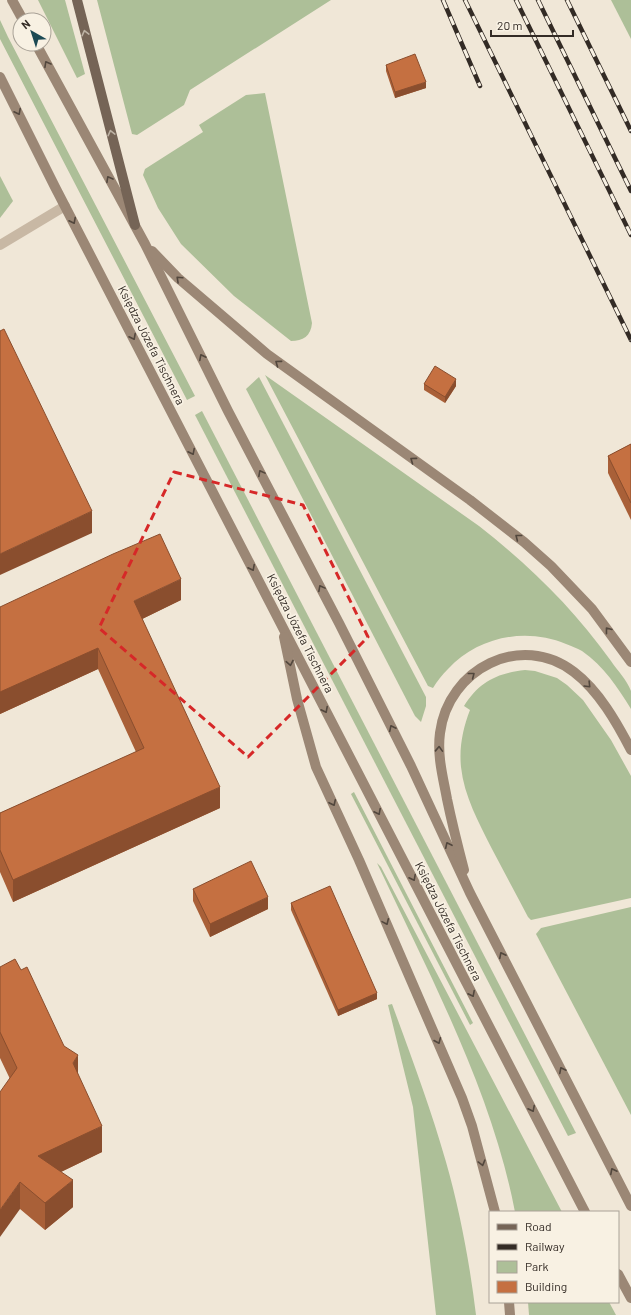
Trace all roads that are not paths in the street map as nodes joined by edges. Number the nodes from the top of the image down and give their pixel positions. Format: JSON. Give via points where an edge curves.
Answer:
{"nodes":[{"id":1,"x":12,"y":0,"type":"edge"},
{"id":2,"x":77,"y":0,"type":"edge"},
{"id":3,"x":19,"y":12,"type":"edge"},
{"id":4,"x":40,"y":52,"type":"edge"},
{"id":5,"x":0,"y":77,"type":"edge"},
{"id":6,"x":65,"y":206,"type":"junction"},
{"id":7,"x":135,"y":225,"type":"junction"},
{"id":8,"x":145,"y":244,"type":"junction"},
{"id":9,"x":0,"y":245,"type":"edge"},
{"id":10,"x":282,"y":625,"type":"junction"},
{"id":11,"x":631,"y":662,"type":"edge"},
{"id":12,"x":631,"y":750,"type":"edge"},
{"id":13,"x":470,"y":893,"type":"junction"},
{"id":14,"x":631,"y":1206,"type":"edge"},
{"id":15,"x":495,"y":1211,"type":"edge"},
{"id":16,"x":586,"y":1211,"type":"edge"},
{"id":17,"x":619,"y":1276,"type":"edge"},
{"id":18,"x":631,"y":1298,"type":"edge"},
{"id":19,"x":509,"y":1303,"type":"edge"},
{"id":20,"x":510,"y":1315,"type":"edge"}],
"edges":[{"from":1,"to":3,"type":"main road"},
{"from":7,"to":2,"type":"main road","one_way":true},
{"from":7,"to":4,"type":"main road","one_way":true},
{"from":5,"to":6,"type":"main road","name":"Księdza Józefa Tischnera","one_way":true},
{"from":6,"to":9,"type":"street"},
{"from":6,"to":10,"type":"main road","name":"Księdza Józefa Tischnera","one_way":true},
{"from":7,"to":8,"type":"main road"},
{"from":11,"to":8,"type":"main road","one_way":true,"via":[[592,609],[524,542],[470,500],[267,354],[178,278]]},
{"from":13,"to":8,"type":"main road","one_way":true,"via":[[339,623],[228,411]]},
{"from":10,"to":15,"type":"main road","one_way":true,"via":[[297,699],[316,768],[362,867],[459,1092],[472,1126]]},
{"from":10,"to":16,"type":"main road","name":"Księdza Józefa Tischnera","one_way":true},
{"from":13,"to":12,"type":"main road","one_way":true,"via":[[439,760],[440,733],[444,716],[455,693],[467,679],[490,663],[521,655],[535,656],[562,665],[574,672],[605,706]]},
{"from":14,"to":13,"type":"main road","one_way":true},
{"from":17,"to":18,"type":"main road"},
{"from":19,"to":20,"type":"main road"}]}
